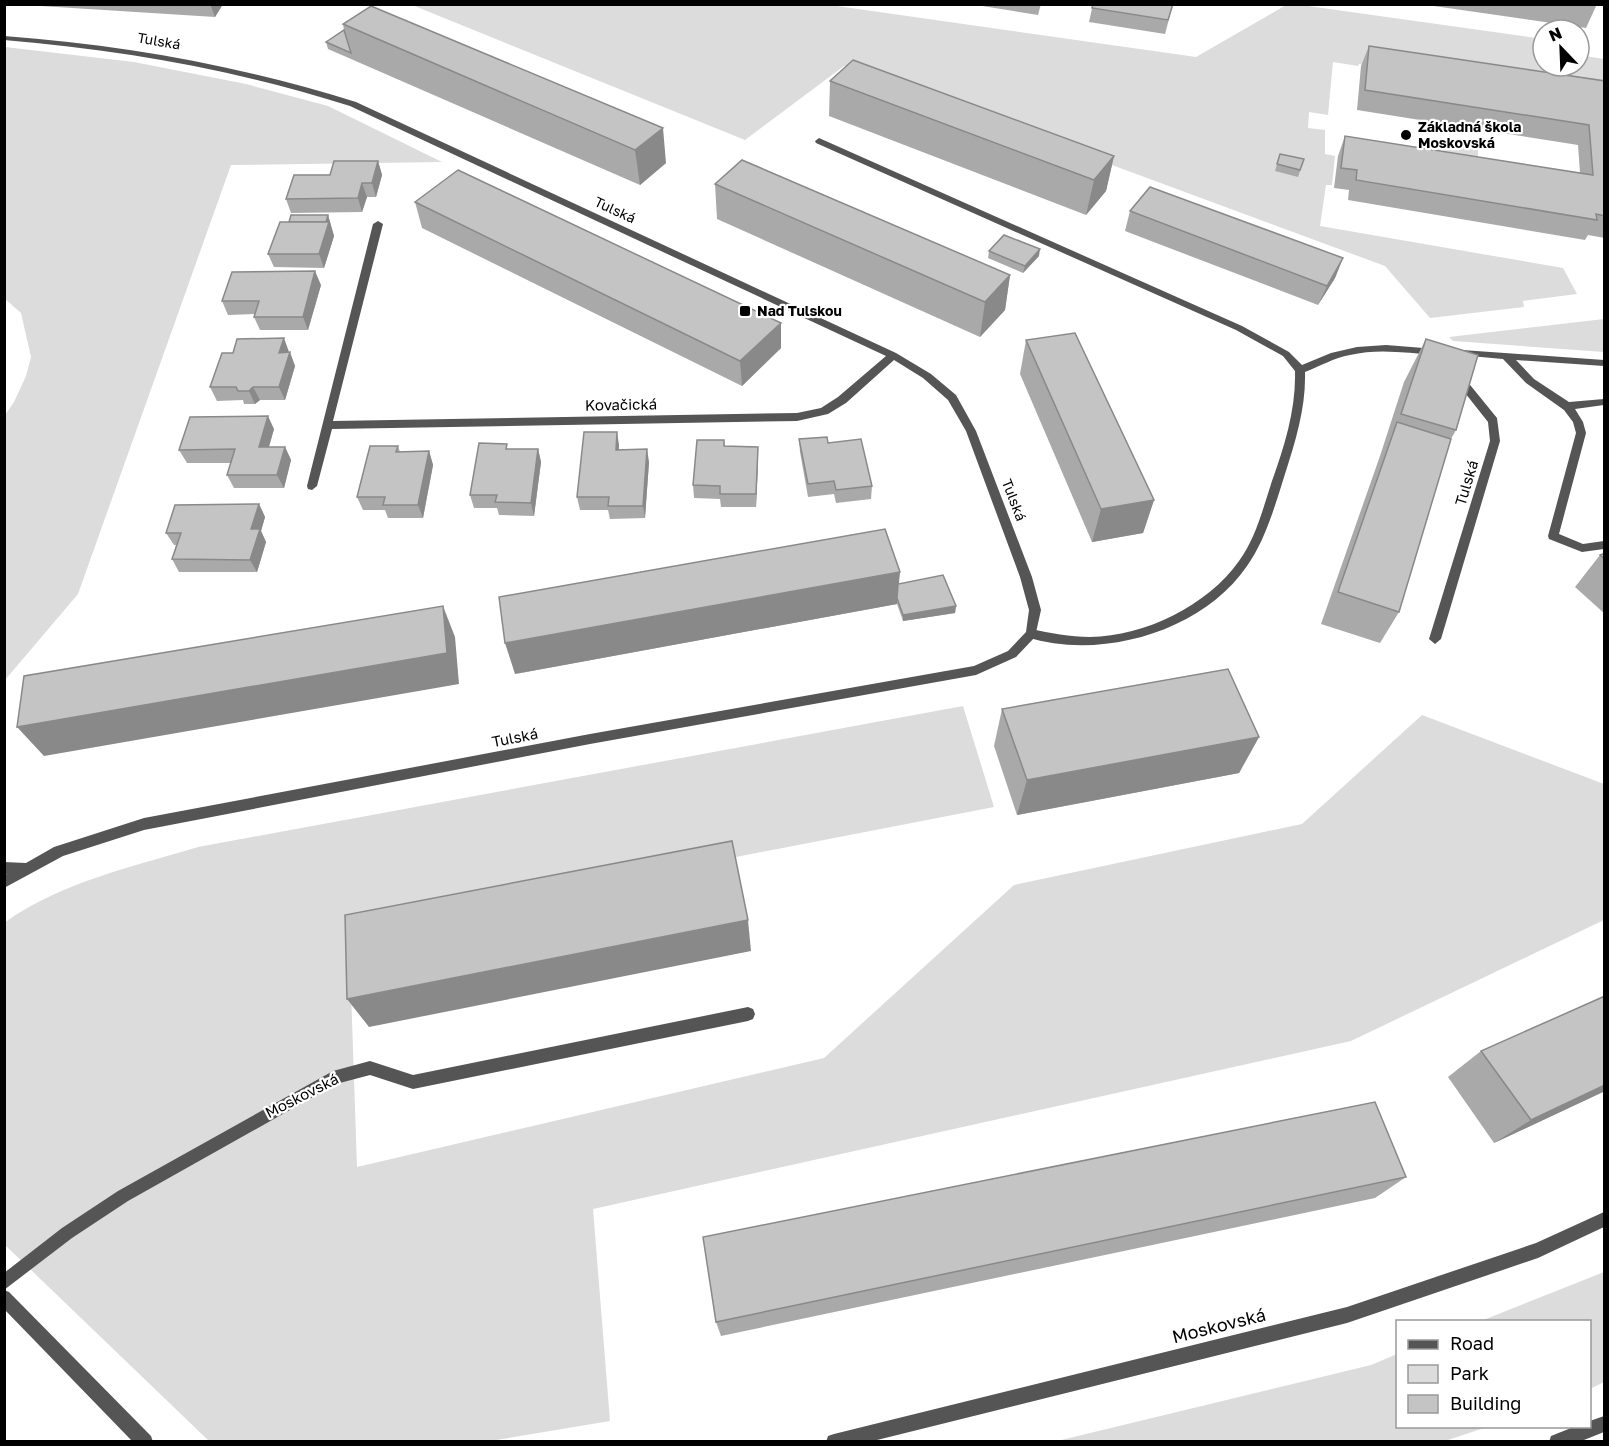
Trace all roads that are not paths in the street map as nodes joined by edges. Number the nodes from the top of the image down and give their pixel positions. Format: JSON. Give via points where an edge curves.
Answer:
{"nodes":[{"id":1,"x":4,"y":38,"type":"edge"},
{"id":2,"x":819,"y":141,"type":"dead end"},
{"id":3,"x":378,"y":224,"type":"dead end"},
{"id":4,"x":893,"y":355,"type":"junction"},
{"id":5,"x":1506,"y":356,"type":"junction"},
{"id":6,"x":1444,"y":360,"type":"junction"},
{"id":7,"x":1605,"y":363,"type":"edge"},
{"id":8,"x":1300,"y":370,"type":"junction"},
{"id":9,"x":1605,"y":402,"type":"edge"},
{"id":10,"x":1568,"y":406,"type":"junction"},
{"id":11,"x":328,"y":425,"type":"junction"},
{"id":12,"x":312,"y":486,"type":"dead end"},
{"id":13,"x":1605,"y":545,"type":"edge"},
{"id":14,"x":1031,"y":634,"type":"junction"},
{"id":15,"x":1435,"y":639,"type":"dead end"},
{"id":16,"x":4,"y":868,"type":"edge"},
{"id":17,"x":26,"y":868,"type":"junction"},
{"id":18,"x":4,"y":882,"type":"edge"},
{"id":19,"x":748,"y":1014,"type":"dead end"},
{"id":20,"x":1605,"y":1219,"type":"edge"},
{"id":21,"x":4,"y":1283,"type":"edge"},
{"id":22,"x":4,"y":1298,"type":"edge"},
{"id":23,"x":1605,"y":1424,"type":"edge"},
{"id":24,"x":145,"y":1442,"type":"edge"},
{"id":25,"x":834,"y":1442,"type":"edge"},
{"id":26,"x":1557,"y":1442,"type":"edge"}],
"edges":[{"from":1,"to":4,"type":"street","name":"Tulská","via":[[201,63],[280,80],[353,104]]},
{"from":2,"to":8,"type":"street","via":[[1239,328],[1286,354]]},
{"from":3,"to":11,"type":"street"},
{"from":4,"to":11,"type":"street","name":"Kovačická","via":[[842,400],[824,411],[797,417]]},
{"from":4,"to":14,"type":"street","name":"Tulská","via":[[927,376],[952,398],[971,431],[1026,577],[1035,610]]},
{"from":5,"to":6,"type":"street"},
{"from":5,"to":7,"type":"street"},
{"from":5,"to":10,"type":"street","via":[[1528,380]]},
{"from":6,"to":8,"type":"street","via":[[1380,348],[1334,356]]},
{"from":6,"to":15,"type":"street","name":"Tulská","via":[[1493,421],[1495,441]]},
{"from":8,"to":14,"type":"street","via":[[1298,411],[1289,446],[1251,549],[1237,573],[1195,607],[1136,635],[1069,641]]},
{"from":9,"to":10,"type":"street"},
{"from":10,"to":13,"type":"street","via":[[1578,417],[1581,433],[1552,536],[1582,548]]},
{"from":11,"to":12,"type":"street"},
{"from":14,"to":17,"type":"street","name":"Tulská","via":[[1012,654],[976,670],[144,824],[59,851]]},
{"from":16,"to":17,"type":"street"},
{"from":17,"to":18,"type":"street","name":"Tulská"},
{"from":19,"to":21,"type":"street","name":"Moskovská","via":[[413,1082],[370,1068],[333,1078],[123,1196],[67,1233]]},
{"from":20,"to":25,"type":"street","name":"Moskovská","via":[[1539,1250],[1347,1315]]},
{"from":22,"to":24,"type":"street"},
{"from":23,"to":26,"type":"street"}]}
